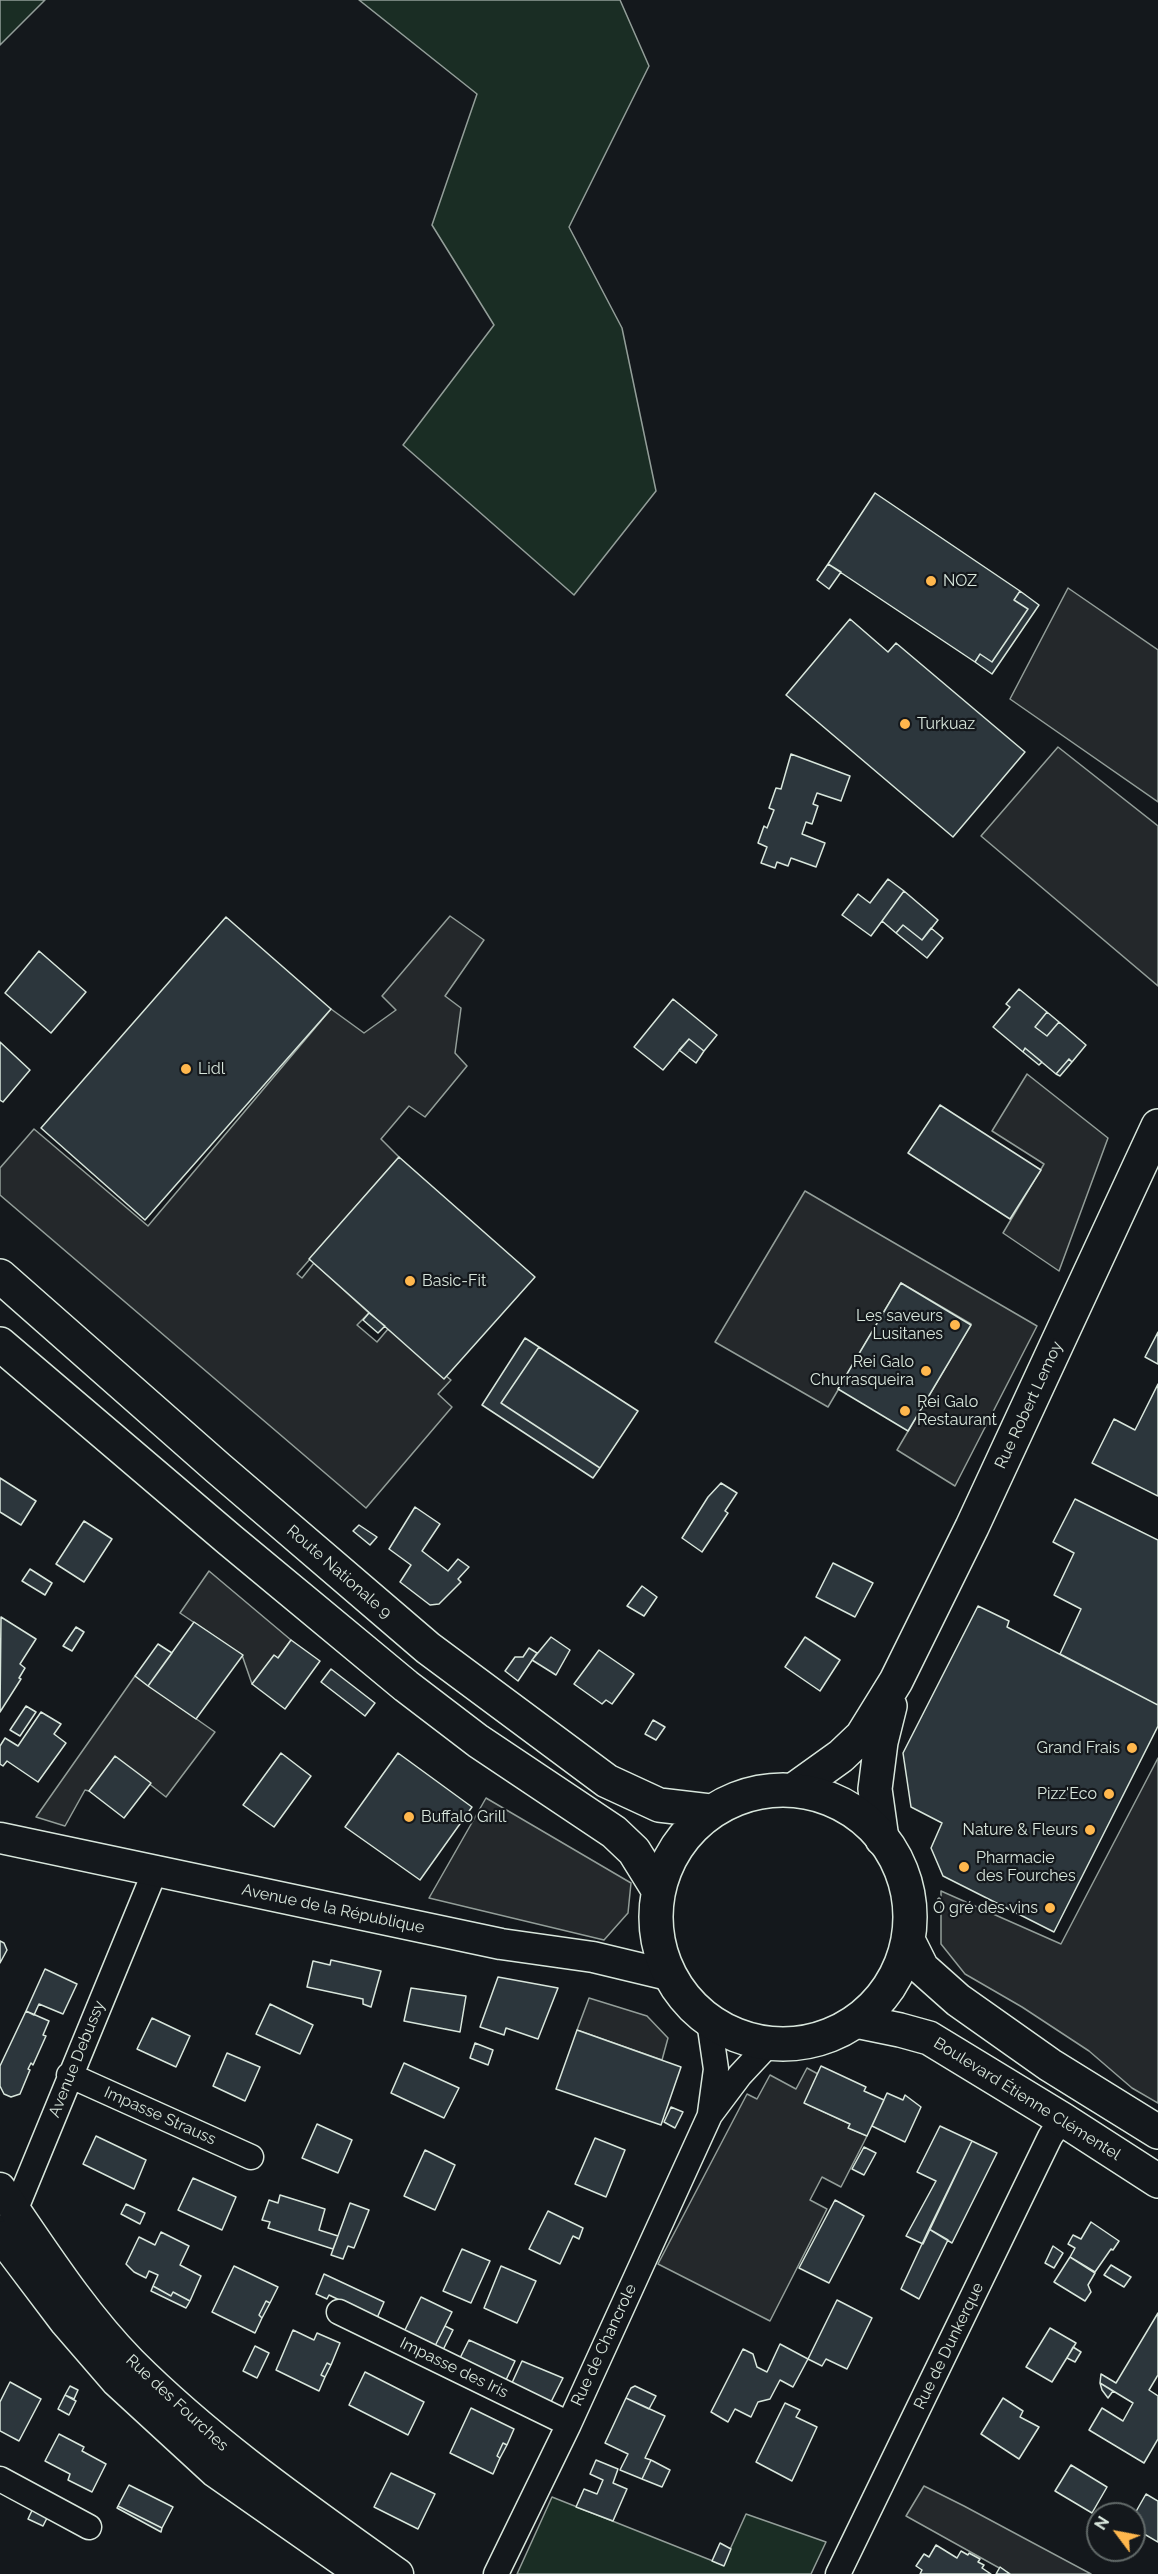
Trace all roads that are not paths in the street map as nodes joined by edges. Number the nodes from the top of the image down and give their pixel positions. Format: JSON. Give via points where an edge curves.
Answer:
{"nodes":[{"id":1,"x":1158,"y":1126,"type":"edge"},
{"id":2,"x":0,"y":1276,"type":"edge"},
{"id":3,"x":0,"y":1344,"type":"edge"},
{"id":4,"x":896,"y":1681,"type":"junction"},
{"id":5,"x":795,"y":1789,"type":"junction"},
{"id":6,"x":710,"y":1811,"type":"junction"},
{"id":7,"x":0,"y":1838,"type":"edge"},
{"id":8,"x":882,"y":1839,"type":"junction"},
{"id":9,"x":155,"y":1871,"type":"junction"},
{"id":10,"x":657,"y":1888,"type":"junction"},
{"id":11,"x":909,"y":1942,"type":"junction"},
{"id":12,"x":668,"y":1975,"type":"junction"},
{"id":13,"x":709,"y":2020,"type":"junction"},
{"id":14,"x":856,"y":2021,"type":"junction"},
{"id":15,"x":769,"y":2044,"type":"junction"},
{"id":16,"x":69,"y":2075,"type":"junction"},
{"id":17,"x":710,"y":2115,"type":"junction"},
{"id":18,"x":1062,"y":2119,"type":"junction"},
{"id":19,"x":1158,"y":2132,"type":"edge"},
{"id":20,"x":251,"y":2157,"type":"dead end"},
{"id":21,"x":1158,"y":2181,"type":"edge"},
{"id":22,"x":8,"y":2199,"type":"edge"},
{"id":23,"x":1,"y":2241,"type":"edge"},
{"id":24,"x":339,"y":2312,"type":"dead end"},
{"id":25,"x":568,"y":2424,"type":"junction"},
{"id":26,"x":0,"y":2479,"type":"edge"},
{"id":27,"x":89,"y":2527,"type":"dead end"},
{"id":28,"x":361,"y":2574,"type":"edge"},
{"id":29,"x":398,"y":2574,"type":"edge"},
{"id":30,"x":496,"y":2574,"type":"edge"},
{"id":31,"x":838,"y":2574,"type":"edge"}],
"edges":[{"from":1,"to":4,"type":"main road","name":"Rue Robert Lemoy"},
{"from":2,"to":6,"type":"main road","name":"Route Nationale 9","via":[[437,1655],[607,1781],[659,1805]]},
{"from":3,"to":10,"type":"main road","via":[[406,1686],[478,1741],[614,1832],[634,1851]]},
{"from":4,"to":5,"type":"main road","name":"Rue Robert Lemoy","via":[[862,1736]]},
{"from":4,"to":8,"type":"main road","name":"Rue Robert Lemoy","via":[[881,1742],[875,1789]]},
{"from":5,"to":6,"type":"main road","via":[[737,1797]]},
{"from":5,"to":8,"type":"main road","via":[[839,1802],[862,1817]]},
{"from":6,"to":10,"type":"main road","via":[[685,1836]]},
{"from":7,"to":9,"type":"street","name":"Avenue de la République"},
{"from":8,"to":11,"type":"main road","via":[[897,1859],[908,1886],[912,1916]]},
{"from":9,"to":12,"type":"street","name":"Avenue de la République","via":[[489,1942],[593,1957]]},
{"from":9,"to":16,"type":"street","name":"Avenue Debussy"},
{"from":10,"to":12,"type":"main road","via":[[658,1936]]},
{"from":11,"to":14,"type":"main road","via":[[893,1984],[878,2004]]},
{"from":11,"to":19,"type":"main road","via":[[922,1968],[958,2000],[1050,2065]]},
{"from":12,"to":13,"type":"main road"},
{"from":13,"to":15,"type":"main road","via":[[733,2035]]},
{"from":13,"to":17,"type":"street","name":"Rue de Chancrole","via":[[716,2069]]},
{"from":14,"to":15,"type":"main road","via":[[806,2043]]},
{"from":14,"to":18,"type":"main road","name":"Boulevard Étienne Clémentel","via":[[929,2038]]},
{"from":15,"to":17,"type":"street","name":"Rue de Chancrole","via":[[740,2074]]},
{"from":16,"to":20,"type":"street","name":"Impasse Strauss"},
{"from":16,"to":22,"type":"street","name":"Avenue Debussy"},
{"from":17,"to":25,"type":"street","name":"Rue de Chancrole"},
{"from":18,"to":21,"type":"main road","name":"Boulevard Étienne Clémentel"},
{"from":18,"to":31,"type":"street","name":"Rue de Dunkerque"},
{"from":22,"to":23,"type":"street","name":"Avenue Debussy"},
{"from":22,"to":29,"type":"street","name":"Rue des Fourches","via":[[84,2306],[131,2362],[225,2448]]},
{"from":23,"to":28,"type":"street","name":"Rue des Fourches","via":[[116,2381],[215,2472]]},
{"from":24,"to":25,"type":"street","name":"Impasse des Iris"},
{"from":25,"to":30,"type":"street","name":"Rue de Chancrole"},
{"from":26,"to":27,"type":"street"}]}
